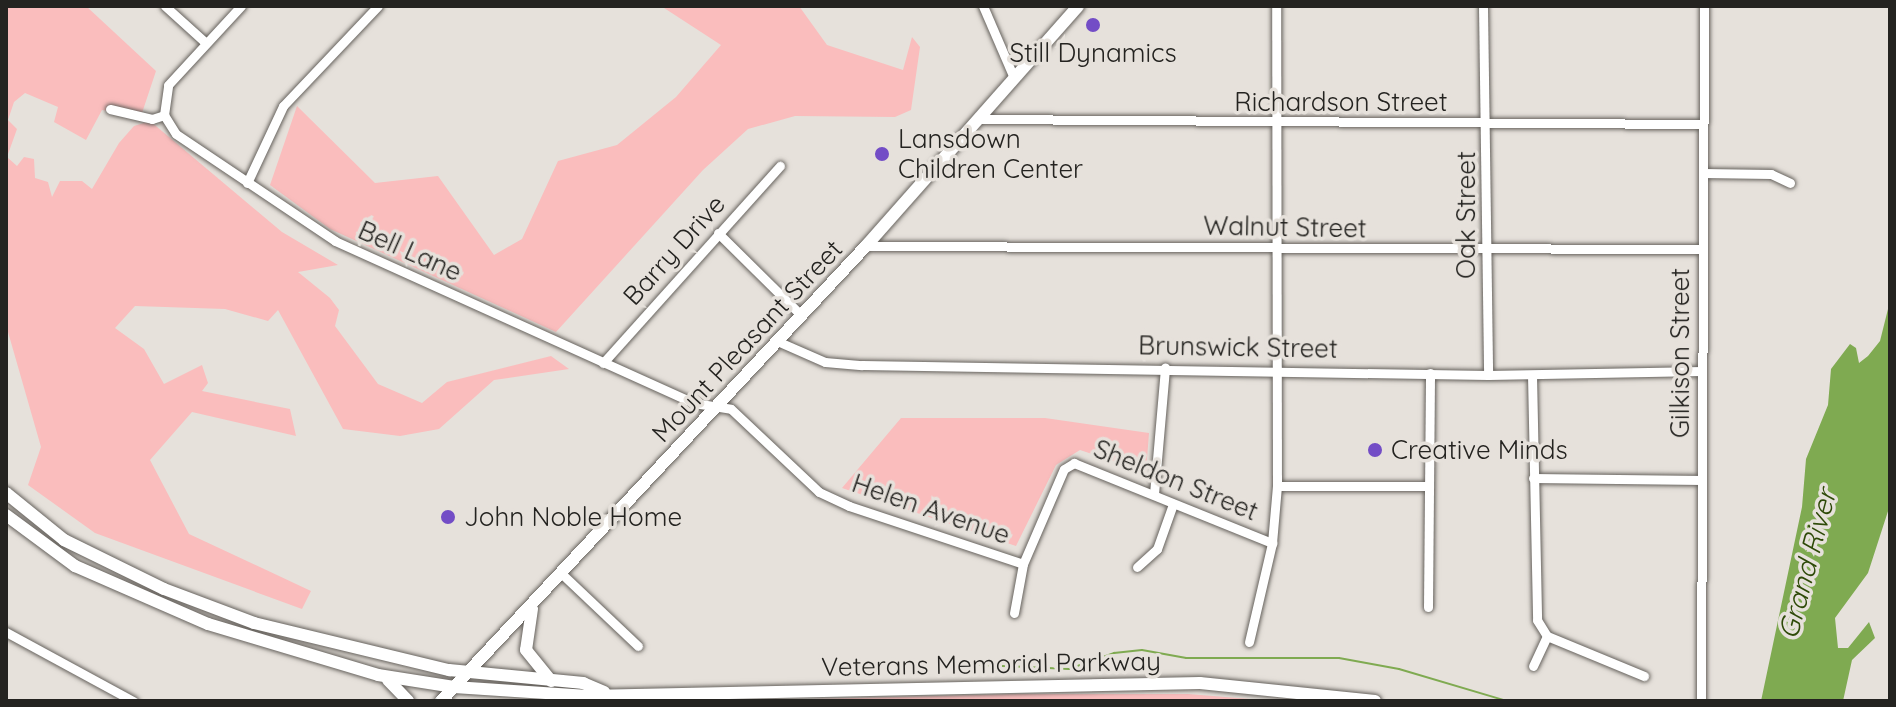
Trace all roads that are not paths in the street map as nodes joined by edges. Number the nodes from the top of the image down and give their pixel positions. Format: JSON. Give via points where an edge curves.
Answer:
{"nodes":[{"id":1,"x":165,"y":6,"type":"edge"},
{"id":2,"x":241,"y":6,"type":"edge"},
{"id":3,"x":378,"y":6,"type":"edge"},
{"id":4,"x":983,"y":6,"type":"edge"},
{"id":5,"x":1078,"y":6,"type":"edge"},
{"id":6,"x":1276,"y":6,"type":"edge"},
{"id":7,"x":1483,"y":6,"type":"edge"},
{"id":8,"x":1704,"y":6,"type":"edge"},
{"id":9,"x":206,"y":43,"type":"junction"},
{"id":10,"x":1014,"y":78,"type":"junction"},
{"id":11,"x":110,"y":109,"type":"dead end"},
{"id":12,"x":164,"y":115,"type":"junction"},
{"id":13,"x":979,"y":119,"type":"junction"},
{"id":14,"x":1277,"y":124,"type":"junction"},
{"id":15,"x":1703,"y":124,"type":"junction"},
{"id":16,"x":1487,"y":125,"type":"junction"},
{"id":17,"x":780,"y":166,"type":"dead end"},
{"id":18,"x":1703,"y":173,"type":"junction"},
{"id":19,"x":247,"y":183,"type":"junction"},
{"id":20,"x":1790,"y":183,"type":"dead end"},
{"id":21,"x":718,"y":233,"type":"junction"},
{"id":22,"x":866,"y":246,"type":"junction"},
{"id":23,"x":1274,"y":249,"type":"junction"},
{"id":24,"x":1702,"y":249,"type":"junction"},
{"id":25,"x":1488,"y":252,"type":"junction"},
{"id":26,"x":801,"y":315,"type":"junction"},
{"id":27,"x":777,"y":341,"type":"junction"},
{"id":28,"x":603,"y":363,"type":"junction"},
{"id":29,"x":1165,"y":367,"type":"junction"},
{"id":30,"x":1274,"y":369,"type":"junction"},
{"id":31,"x":1702,"y":371,"type":"junction"},
{"id":32,"x":1430,"y":373,"type":"junction"},
{"id":33,"x":1488,"y":375,"type":"junction"},
{"id":34,"x":1532,"y":375,"type":"junction"},
{"id":35,"x":715,"y":406,"type":"junction"},
{"id":36,"x":1533,"y":478,"type":"junction"},
{"id":37,"x":1702,"y":480,"type":"junction"},
{"id":38,"x":1277,"y":486,"type":"junction"},
{"id":39,"x":1427,"y":486,"type":"junction"},
{"id":40,"x":6,"y":493,"type":"edge"},
{"id":41,"x":1154,"y":494,"type":"junction"},
{"id":42,"x":1173,"y":504,"type":"junction"},
{"id":43,"x":6,"y":515,"type":"edge"},
{"id":44,"x":1272,"y":543,"type":"junction"},
{"id":45,"x":1023,"y":564,"type":"junction"},
{"id":46,"x":1137,"y":567,"type":"dead end"},
{"id":47,"x":561,"y":573,"type":"junction"},
{"id":48,"x":537,"y":599,"type":"junction"},
{"id":49,"x":1428,"y":607,"type":"dead end"},
{"id":50,"x":1014,"y":613,"type":"dead end"},
{"id":51,"x":6,"y":632,"type":"edge"},
{"id":52,"x":1547,"y":636,"type":"junction"},
{"id":53,"x":1249,"y":642,"type":"dead end"},
{"id":54,"x":638,"y":646,"type":"dead end"},
{"id":55,"x":1533,"y":666,"type":"dead end"},
{"id":56,"x":466,"y":674,"type":"junction"},
{"id":57,"x":378,"y":675,"type":"junction"},
{"id":58,"x":1644,"y":676,"type":"dead end"},
{"id":59,"x":551,"y":681,"type":"junction"},
{"id":60,"x":454,"y":687,"type":"junction"},
{"id":61,"x":607,"y":693,"type":"junction"},
{"id":62,"x":133,"y":701,"type":"edge"},
{"id":63,"x":408,"y":701,"type":"edge"},
{"id":64,"x":441,"y":701,"type":"edge"},
{"id":65,"x":1375,"y":701,"type":"edge"},
{"id":66,"x":1701,"y":701,"type":"edge"}],
"edges":[{"from":1,"to":9,"type":"street"},
{"from":2,"to":9,"type":"street"},
{"from":3,"to":19,"type":"street","via":[[283,106]]},
{"from":4,"to":10,"type":"street"},
{"from":5,"to":10,"type":"main road","name":"Mount Pleasant Street"},
{"from":6,"to":14,"type":"street"},
{"from":7,"to":16,"type":"street","name":"Oak Street"},
{"from":8,"to":15,"type":"street","name":"Gilkison Street"},
{"from":9,"to":12,"type":"street","via":[[168,85]]},
{"from":10,"to":13,"type":"main road","name":"Mount Pleasant Street"},
{"from":11,"to":12,"type":"street","via":[[155,120]]},
{"from":12,"to":19,"type":"street","name":"Bell Lane","via":[[176,134]]},
{"from":13,"to":14,"type":"street","name":"Richardson Street"},
{"from":13,"to":22,"type":"main road","name":"Mount Pleasant Street"},
{"from":14,"to":16,"type":"street","name":"Richardson Street"},
{"from":14,"to":23,"type":"street"},
{"from":15,"to":16,"type":"street","name":"Richardson Street"},
{"from":15,"to":18,"type":"street","name":"Gilkison Street"},
{"from":16,"to":25,"type":"street","name":"Oak Street"},
{"from":17,"to":21,"type":"street","name":"Barry Drive"},
{"from":18,"to":20,"type":"street","via":[[1771,174]]},
{"from":18,"to":24,"type":"street","name":"Gilkison Street"},
{"from":19,"to":28,"type":"street","name":"Bell Lane","via":[[335,241]]},
{"from":21,"to":26,"type":"street"},
{"from":21,"to":28,"type":"street","name":"Barry Drive"},
{"from":22,"to":23,"type":"street","name":"Walnut Street"},
{"from":22,"to":26,"type":"main road","name":"Mount Pleasant Street"},
{"from":23,"to":25,"type":"street","name":"Walnut Street"},
{"from":23,"to":30,"type":"street"},
{"from":24,"to":25,"type":"street","name":"Walnut Street"},
{"from":24,"to":31,"type":"street","name":"Gilkison Street"},
{"from":25,"to":33,"type":"street","name":"Oak Street"},
{"from":26,"to":27,"type":"main road","name":"Mount Pleasant Street"},
{"from":27,"to":29,"type":"street","name":"Brunswick Street","via":[[825,362],[862,365]]},
{"from":27,"to":35,"type":"main road","name":"Mount Pleasant Street"},
{"from":28,"to":35,"type":"street","name":"Bell Lane","via":[[694,403]]},
{"from":29,"to":30,"type":"street","name":"Brunswick Street"},
{"from":29,"to":41,"type":"street"},
{"from":30,"to":32,"type":"street","name":"Brunswick Street"},
{"from":30,"to":38,"type":"street"},
{"from":31,"to":34,"type":"street","name":"Brunswick Street"},
{"from":31,"to":37,"type":"street","name":"Gilkison Street"},
{"from":32,"to":33,"type":"street","name":"Brunswick Street"},
{"from":32,"to":39,"type":"street"},
{"from":33,"to":34,"type":"street","name":"Brunswick Street"},
{"from":34,"to":36,"type":"street"},
{"from":35,"to":45,"type":"street","name":"Helen Avenue","via":[[731,409],[819,492]]},
{"from":35,"to":47,"type":"main road","name":"Mount Pleasant Street"},
{"from":36,"to":37,"type":"street"},
{"from":36,"to":52,"type":"street","via":[[1537,620]]},
{"from":37,"to":66,"type":"street","name":"Gilkison Street"},
{"from":38,"to":39,"type":"street"},
{"from":38,"to":44,"type":"street"},
{"from":39,"to":49,"type":"street"},
{"from":40,"to":56,"type":"main road","name":"Veterans Memorial Parkway","via":[[64,540],[201,604],[310,639]]},
{"from":41,"to":42,"type":"street","name":"Sheldon Street"},
{"from":41,"to":45,"type":"street","name":"Sheldon Street","via":[[1080,463],[1064,469]]},
{"from":42,"to":44,"type":"street","name":"Sheldon Street"},
{"from":42,"to":46,"type":"street","via":[[1157,549]]},
{"from":43,"to":57,"type":"main road","name":"Veterans Memorial Parkway","via":[[54,553],[130,593],[253,640]]},
{"from":44,"to":53,"type":"street"},
{"from":45,"to":50,"type":"street"},
{"from":47,"to":48,"type":"main road","name":"Mount Pleasant Street"},
{"from":47,"to":54,"type":"street"},
{"from":48,"to":56,"type":"main road","name":"Mount Pleasant Street"},
{"from":48,"to":59,"type":"main road","via":[[526,623],[526,650]]},
{"from":51,"to":62,"type":"street"},
{"from":52,"to":55,"type":"street"},
{"from":52,"to":58,"type":"street"},
{"from":56,"to":59,"type":"main road","name":"Veterans Memorial Parkway"},
{"from":56,"to":60,"type":"main road","name":"Mount Pleasant Street"},
{"from":57,"to":60,"type":"main road","name":"Veterans Memorial Parkway"},
{"from":57,"to":63,"type":"main road","via":[[401,689]]},
{"from":59,"to":61,"type":"main road","name":"Veterans Memorial Parkway","via":[[583,683]]},
{"from":60,"to":61,"type":"main road","name":"Veterans Memorial Parkway"},
{"from":60,"to":64,"type":"main road","name":"Mount Pleasant Street"},
{"from":61,"to":65,"type":"main road","name":"Veterans Memorial Parkway","via":[[1200,683]]}]}
